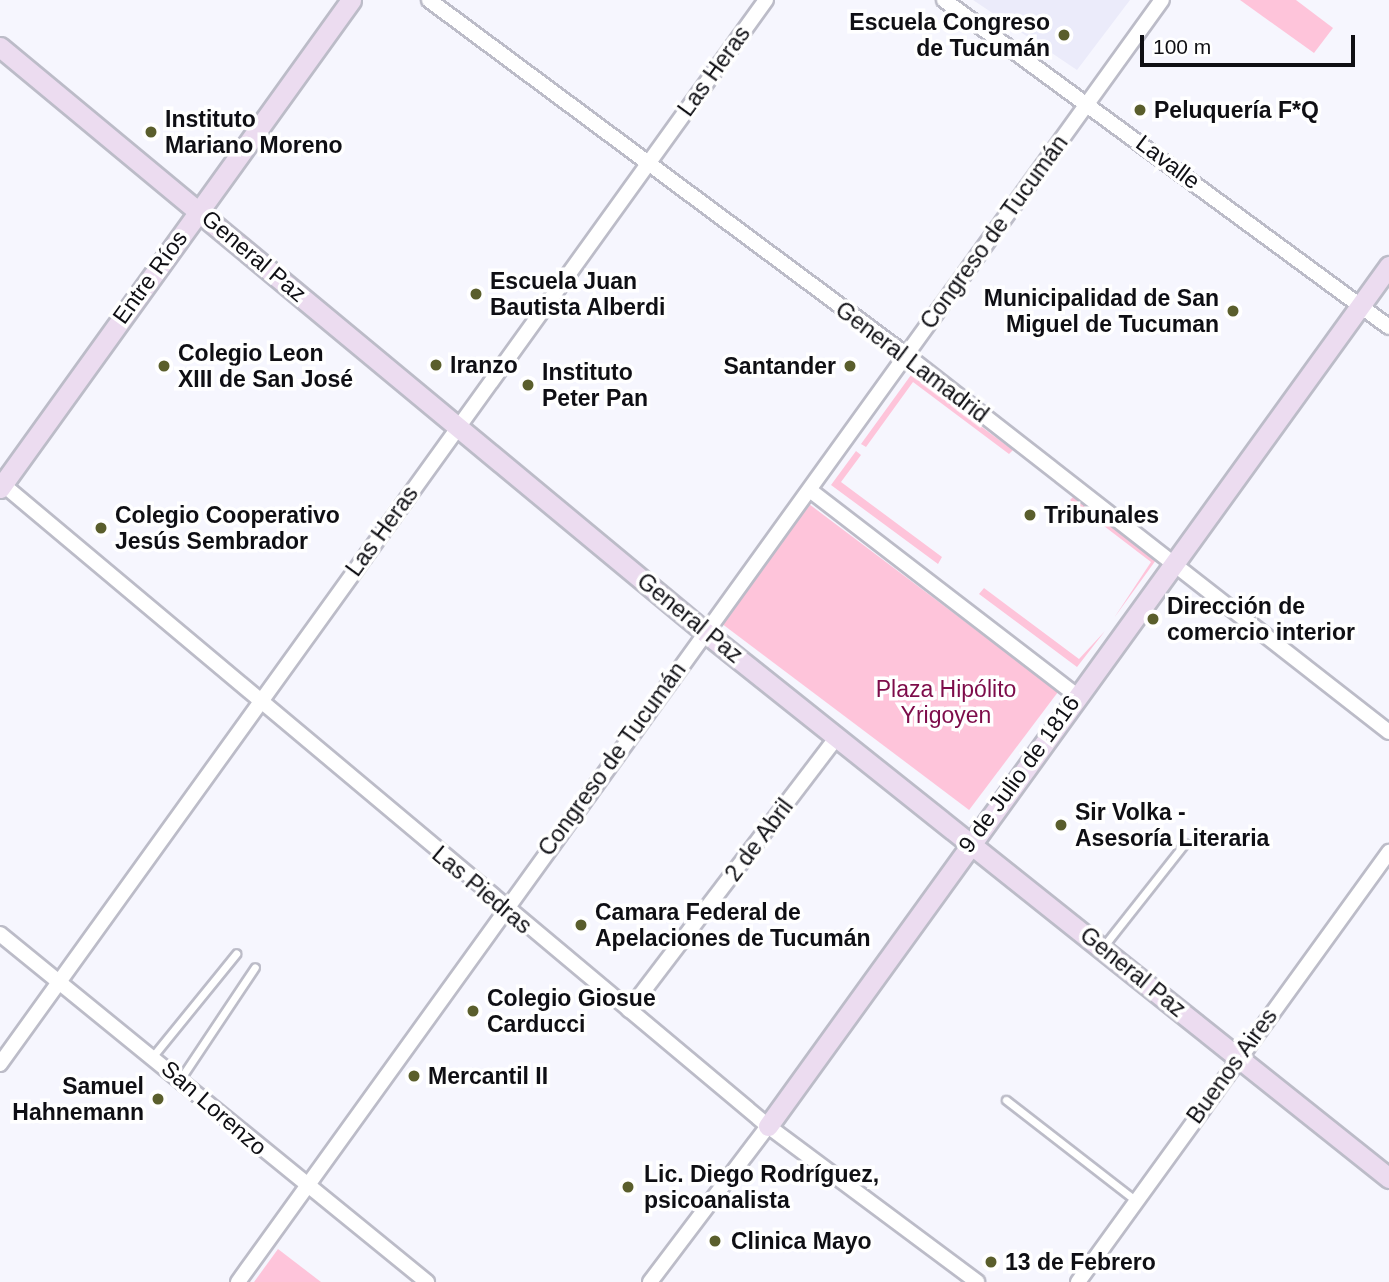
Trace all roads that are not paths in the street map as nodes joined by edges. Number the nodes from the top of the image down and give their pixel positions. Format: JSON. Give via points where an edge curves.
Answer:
{"nodes":[{"id":1,"x":351,"y":0,"type":"edge"},
{"id":2,"x":429,"y":0,"type":"edge"},
{"id":3,"x":766,"y":0,"type":"edge"},
{"id":4,"x":944,"y":0,"type":"edge"},
{"id":5,"x":1162,"y":0,"type":"edge"},
{"id":6,"x":0,"y":47,"type":"edge"},
{"id":7,"x":1088,"y":102,"type":"junction"},
{"id":8,"x":644,"y":166,"type":"junction"},
{"id":9,"x":199,"y":210,"type":"junction"},
{"id":10,"x":1389,"y":266,"type":"edge"},
{"id":11,"x":1361,"y":306,"type":"junction"},
{"id":12,"x":1389,"y":327,"type":"edge"},
{"id":13,"x":905,"y":354,"type":"junction"},
{"id":14,"x":458,"y":425,"type":"junction"},
{"id":15,"x":1,"y":484,"type":"edge"},
{"id":16,"x":811,"y":491,"type":"junction"},
{"id":17,"x":1173,"y":564,"type":"junction"},
{"id":18,"x":706,"y":633,"type":"junction"},
{"id":19,"x":1076,"y":695,"type":"junction"},
{"id":20,"x":258,"y":703,"type":"junction"},
{"id":21,"x":1389,"y":732,"type":"edge"},
{"id":22,"x":837,"y":737,"type":"junction"},
{"id":23,"x":971,"y":842,"type":"junction"},
{"id":24,"x":1185,"y":843,"type":"dead end"},
{"id":25,"x":1389,"y":852,"type":"edge"},
{"id":26,"x":502,"y":908,"type":"junction"},
{"id":27,"x":0,"y":934,"type":"edge"},
{"id":28,"x":1103,"y":948,"type":"junction"},
{"id":29,"x":236,"y":954,"type":"dead end"},
{"id":30,"x":255,"y":967,"type":"dead end"},
{"id":31,"x":60,"y":981,"type":"junction"},
{"id":32,"x":629,"y":1010,"type":"junction"},
{"id":33,"x":153,"y":1056,"type":"junction"},
{"id":34,"x":1238,"y":1057,"type":"junction"},
{"id":35,"x":0,"y":1064,"type":"edge"},
{"id":36,"x":181,"y":1078,"type":"junction"},
{"id":37,"x":1006,"y":1100,"type":"dead end"},
{"id":38,"x":768,"y":1126,"type":"junction"},
{"id":39,"x":1389,"y":1178,"type":"edge"},
{"id":40,"x":307,"y":1189,"type":"junction"},
{"id":41,"x":1136,"y":1201,"type":"junction"},
{"id":42,"x":238,"y":1282,"type":"edge"},
{"id":43,"x":427,"y":1282,"type":"edge"},
{"id":44,"x":650,"y":1282,"type":"edge"},
{"id":45,"x":977,"y":1282,"type":"edge"},
{"id":46,"x":1078,"y":1282,"type":"edge"}],
"edges":[{"from":1,"to":9,"type":"street","name":"Entre Ríos"},
{"from":2,"to":8,"type":"street","name":"General Lamadrid"},
{"from":3,"to":8,"type":"street","name":"Las Heras"},
{"from":4,"to":7,"type":"street","name":"Lavalle"},
{"from":5,"to":7,"type":"street","name":"Congreso de Tucumán"},
{"from":6,"to":9,"type":"street","name":"General Paz"},
{"from":7,"to":11,"type":"street","name":"Lavalle"},
{"from":7,"to":13,"type":"street","name":"Congreso de Tucumán"},
{"from":8,"to":13,"type":"street","name":"General Lamadrid"},
{"from":8,"to":14,"type":"street","name":"Las Heras"},
{"from":9,"to":14,"type":"street","name":"General Paz"},
{"from":9,"to":15,"type":"street","name":"Entre Ríos"},
{"from":10,"to":11,"type":"street","name":"9 de Julio de 1816"},
{"from":11,"to":12,"type":"street","name":"Lavalle"},
{"from":11,"to":17,"type":"street","name":"9 de Julio de 1816"},
{"from":13,"to":16,"type":"street","name":"Congreso de Tucumán"},
{"from":13,"to":17,"type":"street","name":"General Lamadrid"},
{"from":14,"to":18,"type":"street","name":"General Paz"},
{"from":14,"to":20,"type":"street","name":"Las Heras"},
{"from":15,"to":20,"type":"street","name":"Las Piedras"},
{"from":16,"to":18,"type":"street","name":"Congreso de Tucumán"},
{"from":16,"to":19,"type":"street"},
{"from":17,"to":19,"type":"street","name":"9 de Julio de 1816"},
{"from":17,"to":21,"type":"street","name":"General Lamadrid"},
{"from":18,"to":22,"type":"street","name":"General Paz"},
{"from":18,"to":26,"type":"street","name":"Congreso de Tucumán"},
{"from":19,"to":23,"type":"street","name":"9 de Julio de 1816"},
{"from":20,"to":26,"type":"street","name":"Las Piedras"},
{"from":20,"to":31,"type":"street","name":"Las Heras"},
{"from":22,"to":23,"type":"street","name":"General Paz"},
{"from":22,"to":32,"type":"street","name":"2 de Abril"},
{"from":23,"to":28,"type":"street","name":"General Paz"},
{"from":23,"to":38,"type":"street","name":"9 de Julio de 1816"},
{"from":24,"to":28,"type":"lane"},
{"from":25,"to":34,"type":"street","name":"Buenos Aires"},
{"from":26,"to":32,"type":"street","name":"Las Piedras"},
{"from":26,"to":40,"type":"street","name":"Congreso de Tucumán"},
{"from":27,"to":31,"type":"street","name":"San Lorenzo"},
{"from":28,"to":34,"type":"street","name":"General Paz"},
{"from":29,"to":33,"type":"lane"},
{"from":30,"to":36,"type":"lane"},
{"from":31,"to":33,"type":"street","name":"San Lorenzo"},
{"from":31,"to":35,"type":"street","name":"Las Heras"},
{"from":32,"to":38,"type":"street","name":"Las Piedras"},
{"from":33,"to":36,"type":"street","name":"San Lorenzo"},
{"from":34,"to":39,"type":"street","name":"General Paz"},
{"from":34,"to":41,"type":"street","name":"Buenos Aires"},
{"from":36,"to":40,"type":"street","name":"San Lorenzo"},
{"from":37,"to":41,"type":"lane"},
{"from":38,"to":44,"type":"street","name":"9 de Julio de 1816"},
{"from":38,"to":45,"type":"street","name":"Las Piedras"},
{"from":40,"to":42,"type":"street","name":"Congreso de Tucumán"},
{"from":40,"to":43,"type":"street","name":"San Lorenzo"},
{"from":41,"to":46,"type":"street","name":"Buenos Aires"}]}
